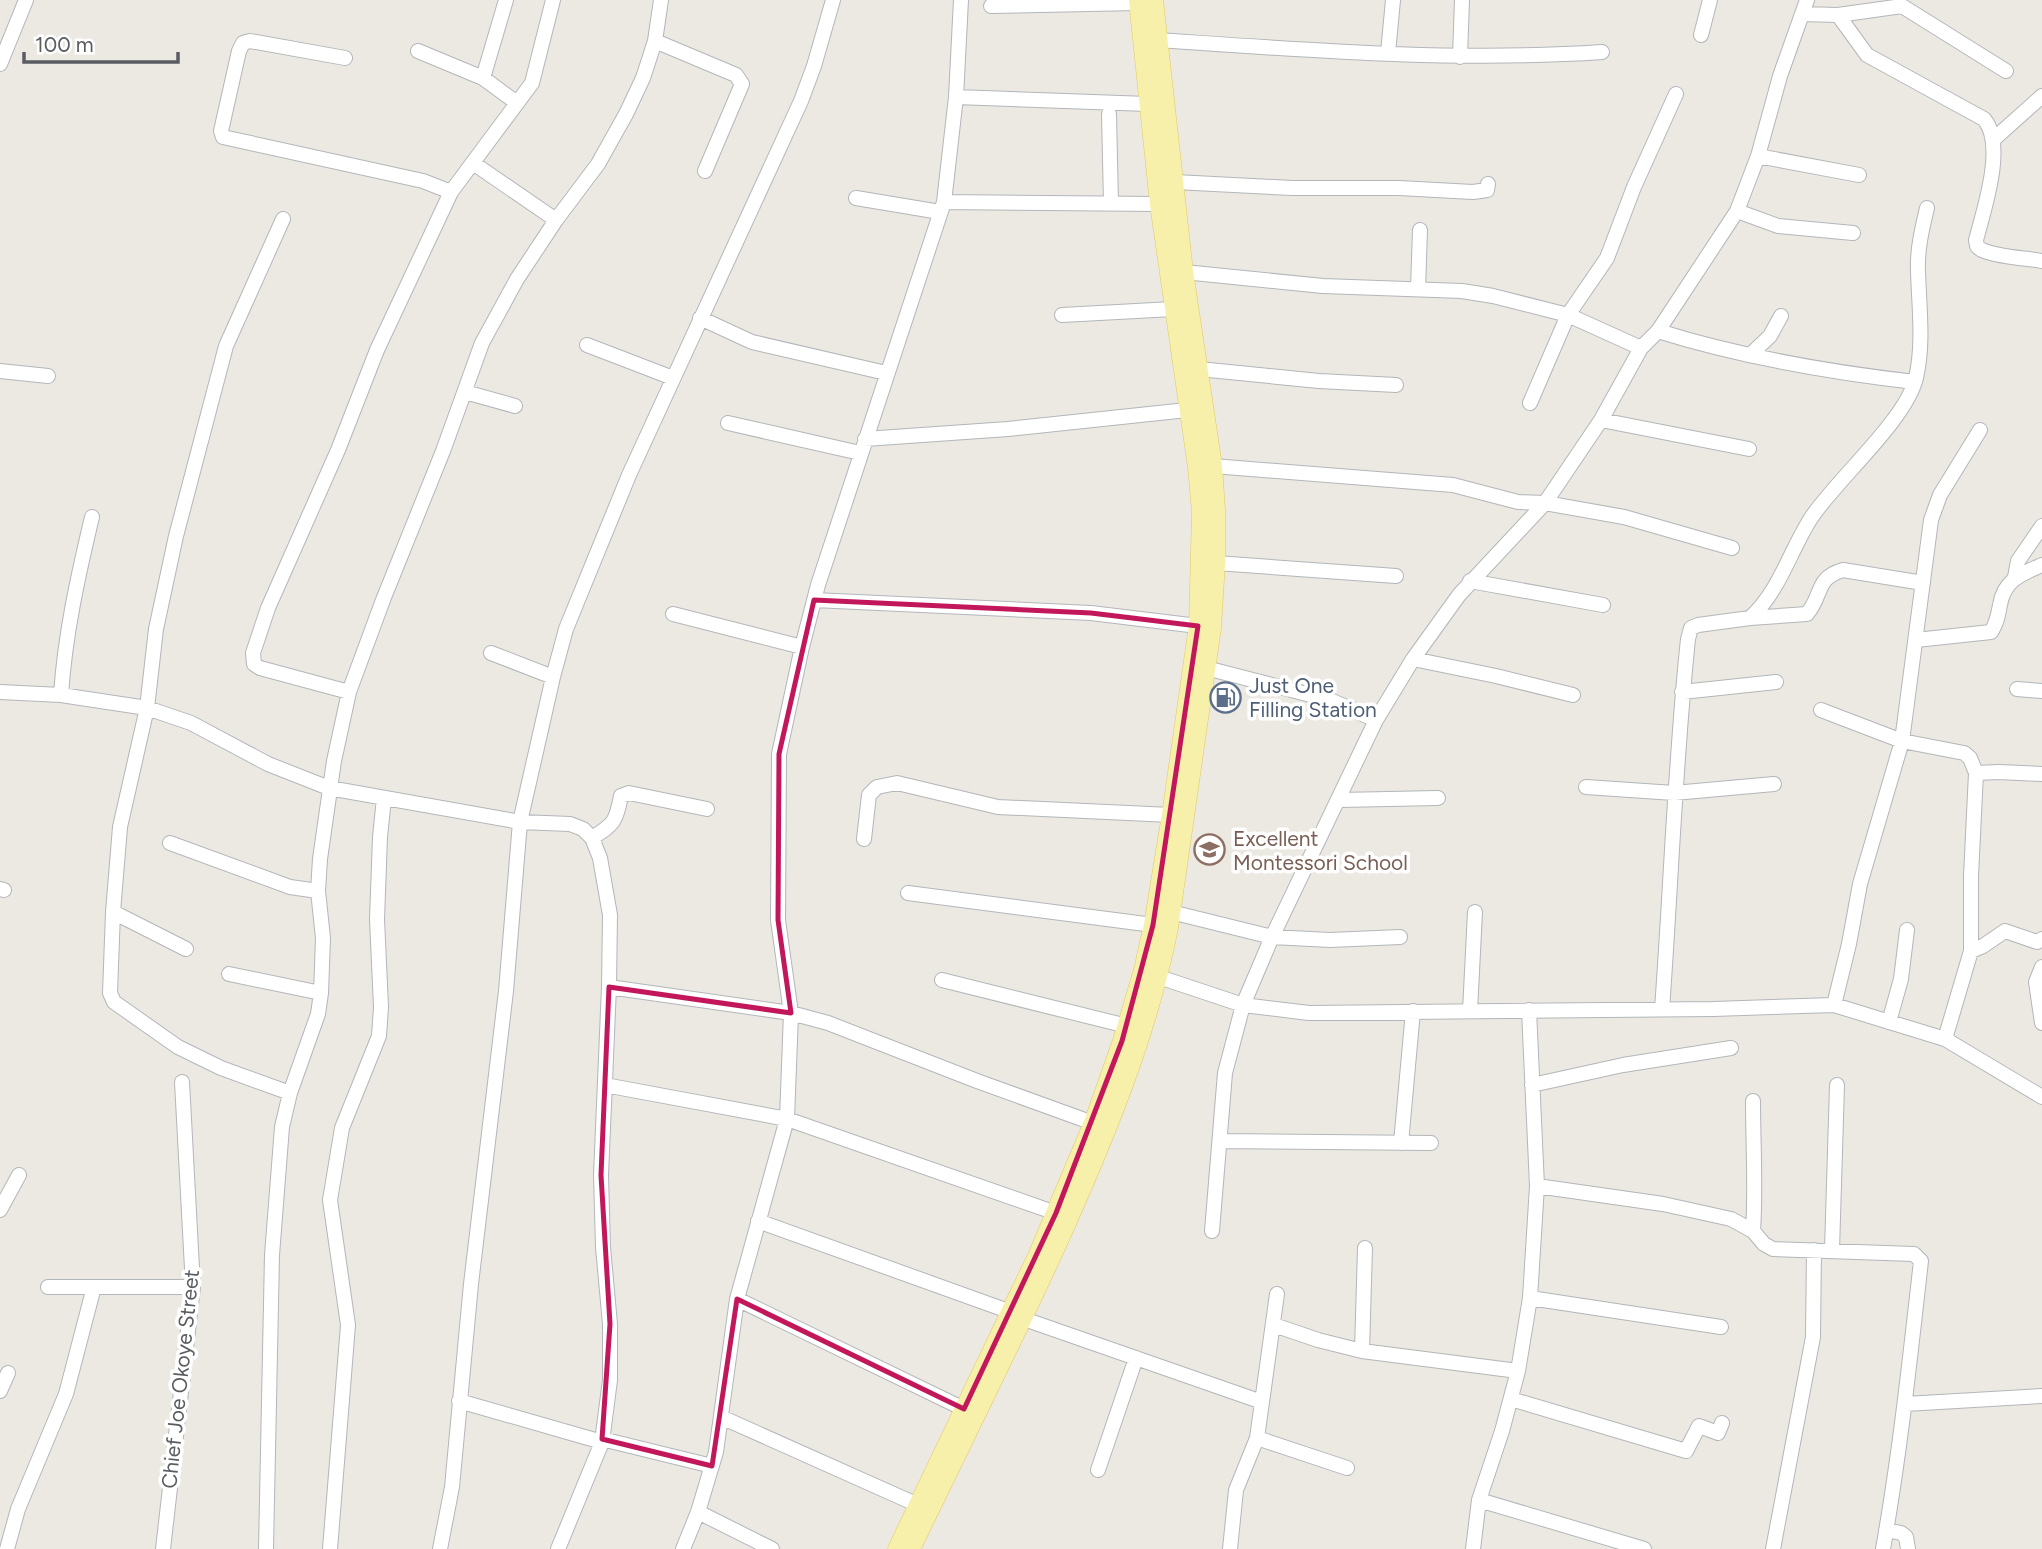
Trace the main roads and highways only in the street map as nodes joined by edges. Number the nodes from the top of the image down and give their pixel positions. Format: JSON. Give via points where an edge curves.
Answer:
{"nodes":[{"id":1,"x":1144,"y":1,"type":"edge"},
{"id":2,"x":1017,"y":1316,"type":"junction"},
{"id":3,"x":897,"y":1549,"type":"edge"},
{"id":4,"x":911,"y":1549,"type":"edge"}],
"edges":[{"from":1,"to":2,"type":"main road","via":[[1148,104],[1159,204],[1201,512],[1198,626],[1153,925],[1127,1026]]},
{"from":1,"to":2,"type":"main road","via":[[1157,40],[1213,466],[1216,564],[1206,668],[1159,977],[1109,1124]]},
{"from":2,"to":3,"type":"main road","via":[[964,1409]]},
{"from":2,"to":4,"type":"main road"}]}
